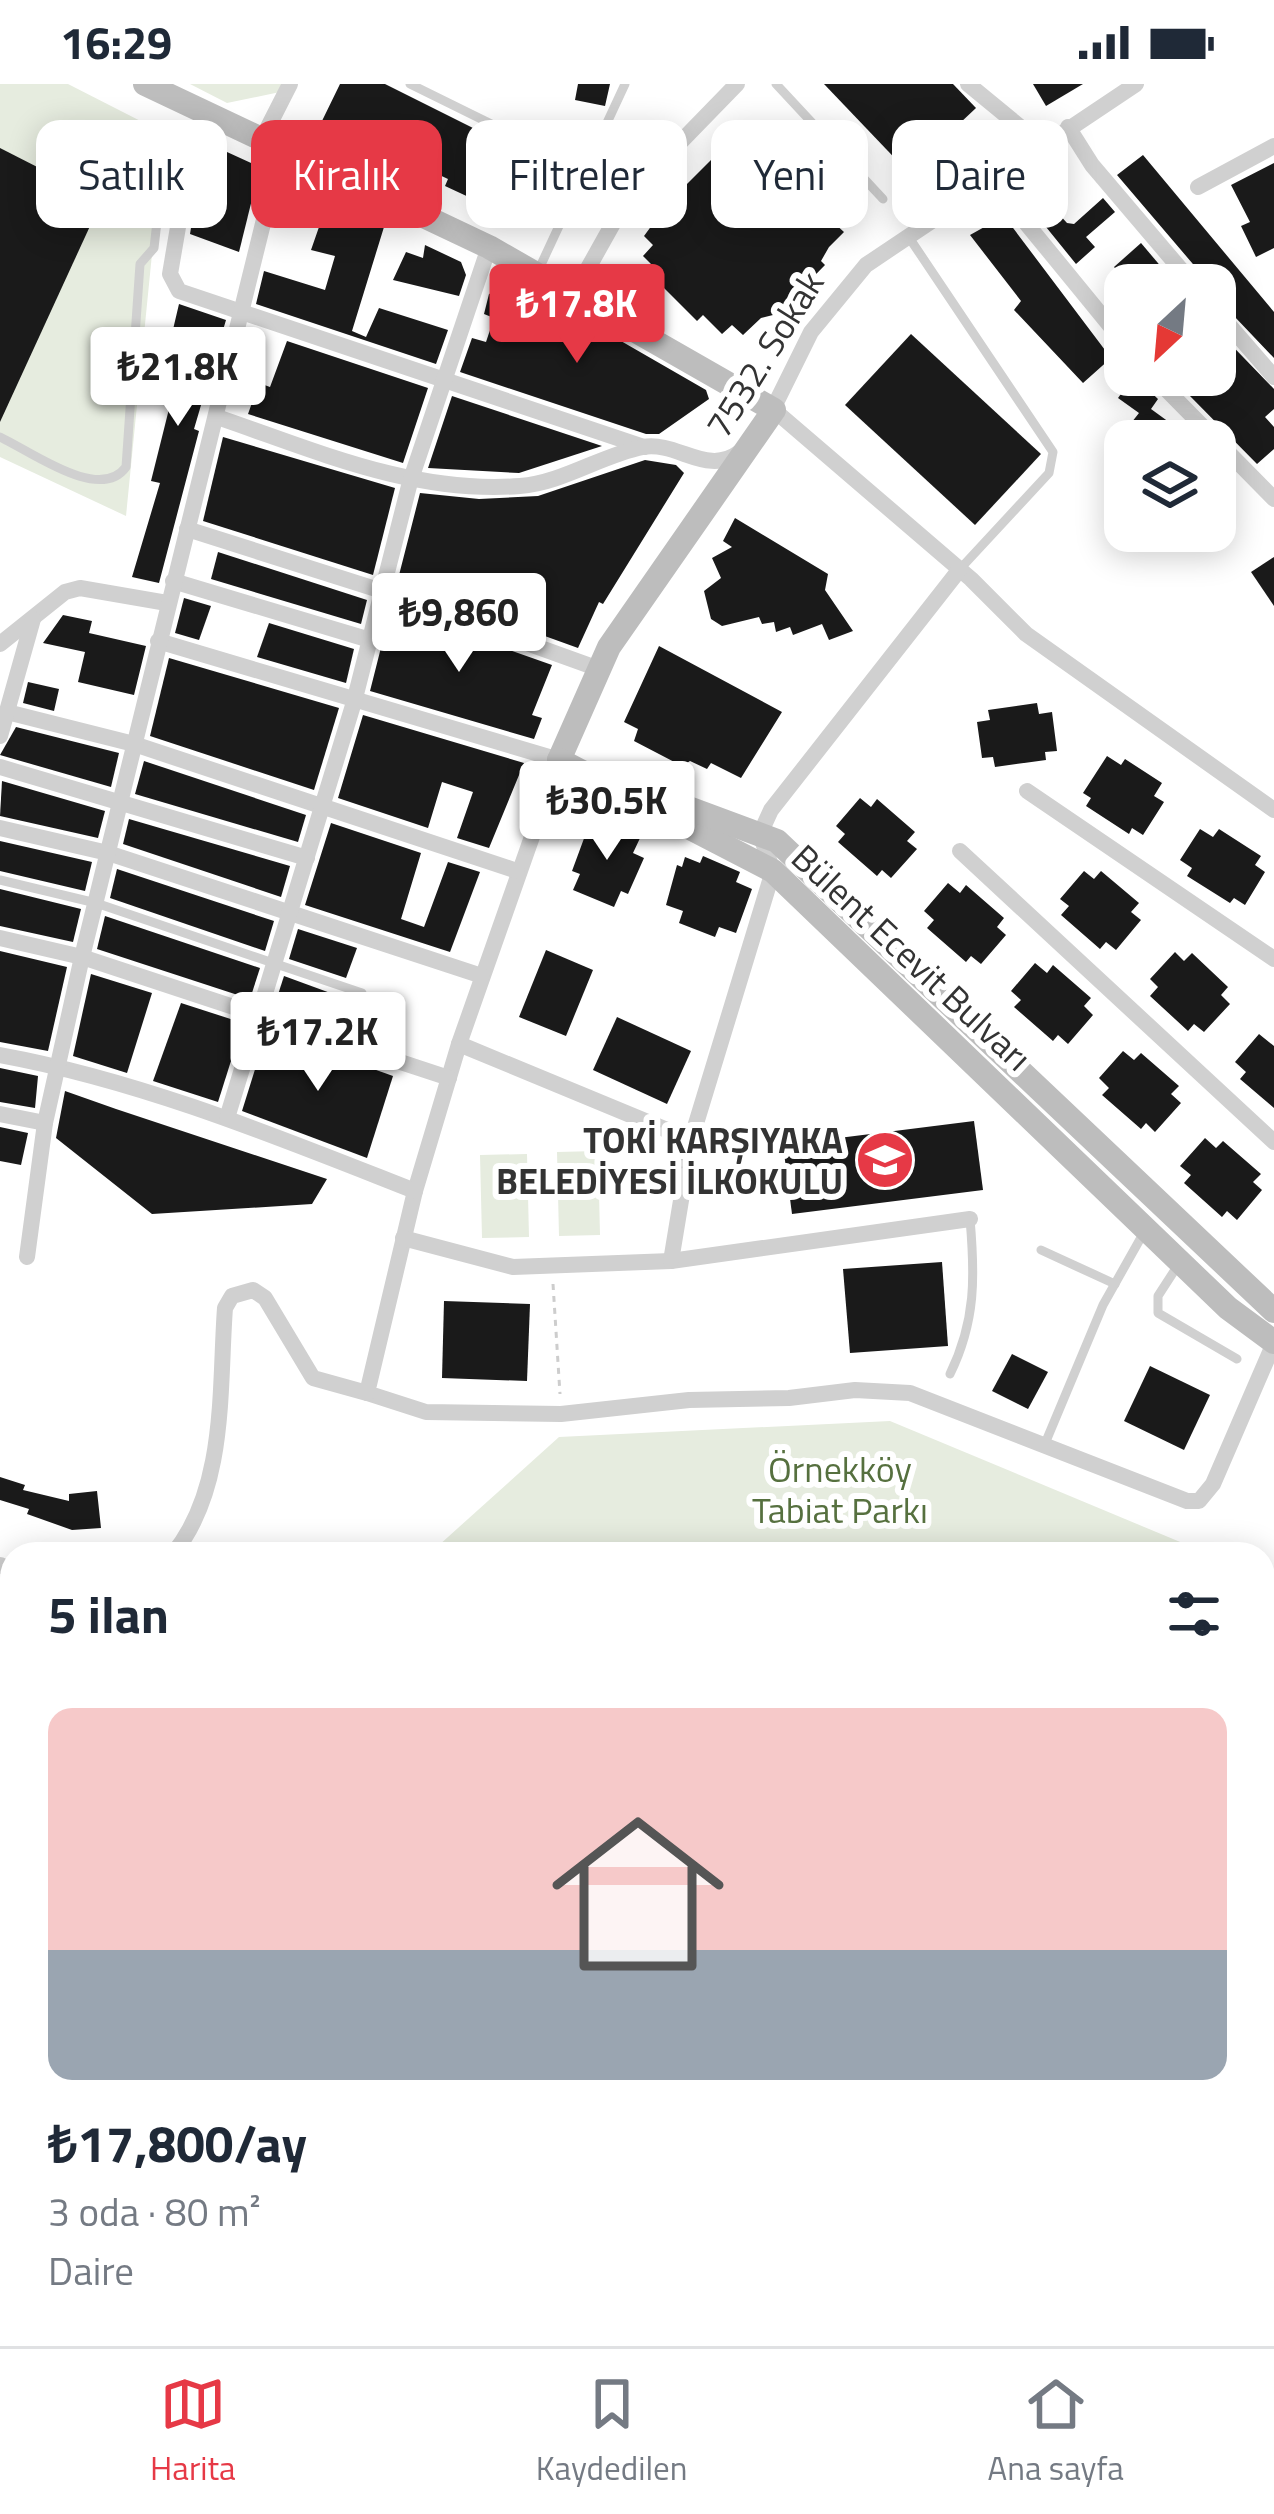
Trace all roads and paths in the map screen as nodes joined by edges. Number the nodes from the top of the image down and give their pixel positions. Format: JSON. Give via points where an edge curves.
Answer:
{"nodes":[{"id":1,"x":145,"y":84,"type":"edge"},
{"id":2,"x":290,"y":84,"type":"edge"},
{"id":3,"x":410,"y":84,"type":"edge"},
{"id":4,"x":625,"y":84,"type":"edge"},
{"id":5,"x":737,"y":84,"type":"edge"},
{"id":6,"x":776,"y":84,"type":"edge"},
{"id":7,"x":968,"y":84,"type":"edge"},
{"id":8,"x":1136,"y":84,"type":"edge"},
{"id":9,"x":205,"y":115,"type":"junction"},
{"id":10,"x":272,"y":120,"type":"edge"},
{"id":11,"x":483,"y":120,"type":"edge"},
{"id":12,"x":608,"y":120,"type":"edge"},
{"id":13,"x":1012,"y":120,"type":"edge"},
{"id":14,"x":1068,"y":128,"type":"joint"},
{"id":15,"x":251,"y":136,"type":"edge"},
{"id":16,"x":1274,"y":146,"type":"edge"},
{"id":17,"x":1198,"y":187,"type":"dead end"},
{"id":18,"x":884,"y":199,"type":"dead end"},
{"id":19,"x":442,"y":225,"type":"edge"},
{"id":20,"x":156,"y":228,"type":"edge"},
{"id":21,"x":262,"y":228,"type":"edge"},
{"id":22,"x":558,"y":228,"type":"edge"},
{"id":23,"x":920,"y":228,"type":"edge"},
{"id":24,"x":1031,"y":228,"type":"edge"},
{"id":25,"x":908,"y":236,"type":"junction"},
{"id":26,"x":489,"y":247,"type":"junction"},
{"id":27,"x":1176,"y":264,"type":"edge"},
{"id":28,"x":536,"y":274,"type":"junction"},
{"id":29,"x":573,"y":296,"type":"junction"},
{"id":30,"x":240,"y":314,"type":"junction"},
{"id":31,"x":1104,"y":318,"type":"edge"},
{"id":32,"x":1236,"y":333,"type":"edge"},
{"id":33,"x":1274,"y":377,"type":"edge"},
{"id":34,"x":447,"y":380,"type":"junction"},
{"id":35,"x":1173,"y":396,"type":"edge"},
{"id":36,"x":774,"y":410,"type":"junction"},
{"id":37,"x":217,"y":417,"type":"junction"},
{"id":38,"x":0,"y":437,"type":"edge"},
{"id":39,"x":644,"y":447,"type":"junction"},
{"id":40,"x":410,"y":482,"type":"junction"},
{"id":41,"x":1274,"y":499,"type":"edge"},
{"id":42,"x":187,"y":529,"type":"junction"},
{"id":43,"x":960,"y":569,"type":"junction"},
{"id":44,"x":172,"y":581,"type":"junction"},
{"id":45,"x":382,"y":591,"type":"junction"},
{"id":46,"x":166,"y":603,"type":"junction"},
{"id":47,"x":33,"y":618,"type":"junction"},
{"id":48,"x":370,"y":640,"type":"junction"},
{"id":49,"x":158,"y":641,"type":"junction"},
{"id":50,"x":0,"y":644,"type":"edge"},
{"id":51,"x":599,"y":669,"type":"junction"},
{"id":52,"x":354,"y":702,"type":"junction"},
{"id":53,"x":7,"y":712,"type":"junction"},
{"id":54,"x":0,"y":736,"type":"edge"},
{"id":55,"x":134,"y":744,"type":"junction"},
{"id":56,"x":559,"y":760,"type":"junction"},
{"id":57,"x":0,"y":767,"type":"edge"},
{"id":58,"x":1027,"y":791,"type":"dead end"},
{"id":59,"x":121,"y":799,"type":"junction"},
{"id":60,"x":323,"y":804,"type":"junction"},
{"id":61,"x":1274,"y":810,"type":"edge"},
{"id":62,"x":0,"y":828,"type":"edge"},
{"id":63,"x":760,"y":834,"type":"junction"},
{"id":64,"x":960,"y":851,"type":"dead end"},
{"id":65,"x":108,"y":854,"type":"junction"},
{"id":66,"x":307,"y":858,"type":"junction"},
{"id":67,"x":517,"y":871,"type":"junction"},
{"id":68,"x":773,"y":871,"type":"junction"},
{"id":69,"x":0,"y":880,"type":"edge"},
{"id":70,"x":96,"y":903,"type":"junction"},
{"id":71,"x":292,"y":910,"type":"junction"},
{"id":72,"x":0,"y":938,"type":"edge"},
{"id":73,"x":82,"y":957,"type":"junction"},
{"id":74,"x":1274,"y":959,"type":"edge"},
{"id":75,"x":276,"y":963,"type":"junction"},
{"id":76,"x":482,"y":976,"type":"junction"},
{"id":77,"x":362,"y":994,"type":"dead end"},
{"id":78,"x":260,"y":1016,"type":"junction"},
{"id":79,"x":459,"y":1044,"type":"junction"},
{"id":80,"x":0,"y":1054,"type":"edge"},
{"id":81,"x":58,"y":1065,"type":"junction"},
{"id":82,"x":449,"y":1078,"type":"junction"},
{"id":83,"x":0,"y":1114,"type":"edge"},
{"id":84,"x":227,"y":1118,"type":"junction"},
{"id":85,"x":45,"y":1123,"type":"junction"},
{"id":86,"x":691,"y":1140,"type":"junction"},
{"id":87,"x":1274,"y":1142,"type":"edge"},
{"id":88,"x":415,"y":1191,"type":"junction"},
{"id":89,"x":1163,"y":1208,"type":"junction"},
{"id":90,"x":970,"y":1219,"type":"joint"},
{"id":91,"x":1146,"y":1229,"type":"junction"},
{"id":92,"x":403,"y":1238,"type":"junction"},
{"id":93,"x":1041,"y":1250,"type":"dead end"},
{"id":94,"x":27,"y":1257,"type":"dead end"},
{"id":95,"x":671,"y":1261,"type":"junction"},
{"id":96,"x":1180,"y":1262,"type":"junction"},
{"id":97,"x":552,"y":1266,"type":"junction"},
{"id":98,"x":1115,"y":1284,"type":"junction"},
{"id":99,"x":1274,"y":1311,"type":"edge"},
{"id":100,"x":1274,"y":1342,"type":"edge"},
{"id":101,"x":1237,"y":1359,"type":"dead end"},
{"id":102,"x":950,"y":1374,"type":"dead end"},
{"id":103,"x":367,"y":1393,"type":"junction"},
{"id":104,"x":561,"y":1414,"type":"junction"},
{"id":105,"x":1044,"y":1446,"type":"junction"},
{"id":106,"x":181,"y":1542,"type":"edge"}],
"edges":[{"from":1,"to":9,"type":"street"},
{"from":2,"to":10,"type":"street"},
{"from":3,"to":11,"type":"lane"},
{"from":4,"to":12,"type":"lane"},
{"from":5,"to":29,"type":"street","via":[[629,195]]},
{"from":6,"to":18,"type":"lane"},
{"from":7,"to":13,"type":"street"},
{"from":8,"to":14,"type":"street","name":"7532. Sokak"},
{"from":9,"to":15,"type":"street"},
{"from":9,"to":30,"type":"street","via":[[192,146],[170,280],[178,291]]},
{"from":14,"to":27,"type":"street"},
{"from":16,"to":17,"type":"street"},
{"from":19,"to":26,"type":"street"},
{"from":20,"to":38,"type":"lane","via":[[154,248],[140,264],[126,467],[98,483]]},
{"from":21,"to":30,"type":"street"},
{"from":22,"to":28,"type":"lane"},
{"from":23,"to":25,"type":"street","name":"7532. Sokak"},
{"from":24,"to":31,"type":"street"},
{"from":25,"to":36,"type":"street","name":"7532. Sokak","via":[[866,265],[811,332]]},
{"from":25,"to":43,"type":"lane","via":[[1053,452],[1049,473]]},
{"from":26,"to":28,"type":"street"},
{"from":26,"to":34,"type":"street"},
{"from":28,"to":29,"type":"street"},
{"from":29,"to":36,"type":"street"},
{"from":30,"to":34,"type":"street"},
{"from":30,"to":37,"type":"street"},
{"from":32,"to":33,"type":"street"},
{"from":34,"to":39,"type":"street"},
{"from":34,"to":40,"type":"street"},
{"from":35,"to":41,"type":"street"},
{"from":36,"to":39,"type":"street","via":[[726,461]]},
{"from":36,"to":43,"type":"street"},
{"from":36,"to":51,"type":"street","name":"7532. Sokak"},
{"from":37,"to":40,"type":"street"},
{"from":37,"to":42,"type":"street"},
{"from":39,"to":40,"type":"street","via":[[523,486]]},
{"from":40,"to":45,"type":"street"},
{"from":42,"to":44,"type":"street"},
{"from":42,"to":45,"type":"street"},
{"from":43,"to":61,"type":"street","via":[[1026,634]]},
{"from":43,"to":63,"type":"street","via":[[784,792]]},
{"from":44,"to":46,"type":"street"},
{"from":44,"to":48,"type":"street"},
{"from":45,"to":48,"type":"street"},
{"from":45,"to":51,"type":"street"},
{"from":46,"to":47,"type":"street","via":[[80,588]]},
{"from":46,"to":49,"type":"street"},
{"from":47,"to":50,"type":"street"},
{"from":47,"to":53,"type":"street"},
{"from":48,"to":52,"type":"street"},
{"from":49,"to":52,"type":"street"},
{"from":49,"to":55,"type":"street"},
{"from":51,"to":56,"type":"street","name":"7532. Sokak"},
{"from":52,"to":56,"type":"street"},
{"from":52,"to":60,"type":"street"},
{"from":53,"to":54,"type":"street"},
{"from":53,"to":55,"type":"street"},
{"from":55,"to":59,"type":"street"},
{"from":55,"to":60,"type":"street"},
{"from":56,"to":63,"type":"street","name":"Bülent Ecevit Bulvarı"},
{"from":56,"to":67,"type":"street"},
{"from":56,"to":68,"type":"street","name":"Bülent Ecevit Bulvarı"},
{"from":57,"to":59,"type":"street"},
{"from":58,"to":74,"type":"street"},
{"from":59,"to":65,"type":"street"},
{"from":59,"to":66,"type":"street"},
{"from":60,"to":66,"type":"street"},
{"from":60,"to":67,"type":"street"},
{"from":62,"to":65,"type":"street"},
{"from":63,"to":68,"type":"street"},
{"from":63,"to":89,"type":"street","name":"Bülent Ecevit Bulvarı","via":[[777,841]]},
{"from":64,"to":87,"type":"street"},
{"from":65,"to":70,"type":"street"},
{"from":65,"to":71,"type":"street"},
{"from":66,"to":71,"type":"street"},
{"from":67,"to":76,"type":"street"},
{"from":68,"to":86,"type":"street"},
{"from":68,"to":91,"type":"street","name":"Bülent Ecevit Bulvarı"},
{"from":69,"to":70,"type":"lane"},
{"from":70,"to":73,"type":"street"},
{"from":70,"to":75,"type":"lane"},
{"from":71,"to":75,"type":"street"},
{"from":71,"to":76,"type":"street"},
{"from":72,"to":73,"type":"street"},
{"from":73,"to":78,"type":"street"},
{"from":73,"to":81,"type":"street"},
{"from":75,"to":77,"type":"lane"},
{"from":75,"to":78,"type":"street"},
{"from":76,"to":79,"type":"street"},
{"from":78,"to":82,"type":"street"},
{"from":78,"to":84,"type":"street"},
{"from":79,"to":82,"type":"street"},
{"from":79,"to":86,"type":"street"},
{"from":80,"to":81,"type":"street"},
{"from":81,"to":84,"type":"street"},
{"from":81,"to":85,"type":"street"},
{"from":82,"to":88,"type":"street"},
{"from":83,"to":85,"type":"street"},
{"from":84,"to":88,"type":"street"},
{"from":85,"to":94,"type":"street"},
{"from":86,"to":95,"type":"street"},
{"from":88,"to":92,"type":"street"},
{"from":89,"to":91,"type":"lane"},
{"from":89,"to":99,"type":"street","name":"Bülent Ecevit Bulvarı"},
{"from":90,"to":95,"type":"street"},
{"from":90,"to":102,"type":"lane","via":[[974,1299]]},
{"from":91,"to":96,"type":"street","name":"Bülent Ecevit Bulvarı"},
{"from":91,"to":98,"type":"lane"},
{"from":92,"to":97,"type":"street","via":[[513,1267]]},
{"from":92,"to":103,"type":"street"},
{"from":93,"to":98,"type":"lane"},
{"from":95,"to":97,"type":"street"},
{"from":96,"to":100,"type":"street","name":"Bülent Ecevit Bulvarı"},
{"from":96,"to":101,"type":"lane","via":[[1157,1296],[1158,1313]]},
{"from":97,"to":104,"type":"path"},
{"from":98,"to":105,"type":"lane"},
{"from":100,"to":105,"type":"street","via":[[1213,1484],[1198,1501]]},
{"from":103,"to":104,"type":"street","via":[[426,1412]]},
{"from":103,"to":106,"type":"street","via":[[313,1378],[266,1298],[253,1290],[232,1296],[209,1475],[198,1518]]},
{"from":104,"to":105,"type":"street","via":[[878,1390],[910,1393]]}]}
